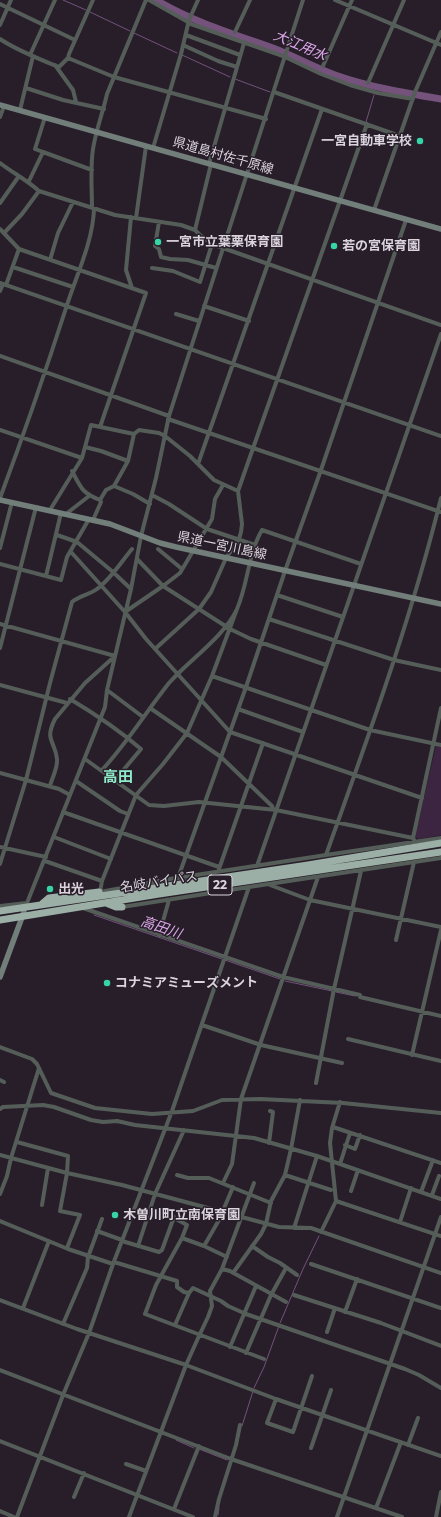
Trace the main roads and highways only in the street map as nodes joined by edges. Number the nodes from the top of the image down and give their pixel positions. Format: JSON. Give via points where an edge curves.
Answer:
{"nodes":[{"id":1,"x":2,"y":105,"type":"edge"},
{"id":2,"x":441,"y":229,"type":"edge"},
{"id":3,"x":0,"y":499,"type":"edge"},
{"id":4,"x":441,"y":604,"type":"edge"},
{"id":5,"x":441,"y":843,"type":"edge"},
{"id":6,"x":441,"y":852,"type":"edge"},
{"id":7,"x":100,"y":892,"type":"road end"},
{"id":8,"x":106,"y":903,"type":"junction"},
{"id":9,"x":42,"y":904,"type":"junction"},
{"id":10,"x":122,"y":907,"type":"road end"},
{"id":11,"x":24,"y":910,"type":"junction"},
{"id":12,"x":0,"y":911,"type":"edge"},
{"id":13,"x":0,"y":920,"type":"edge"},
{"id":14,"x":0,"y":977,"type":"edge"}],
"edges":[{"from":1,"to":2,"type":"main road","name":"県道島村佐千原線"},
{"from":3,"to":4,"type":"main road","name":"県道一宮川島線","via":[[117,526],[160,543],[192,551]]},
{"from":5,"to":9,"type":"highway","name":"名岐バイパス","number":"22"},
{"from":6,"to":8,"type":"highway","name":"名岐バイパス","number":"22"},
{"from":7,"to":9,"type":"highway","number":"22","via":[[49,898]]},
{"from":8,"to":10,"type":"highway","number":"22"},
{"from":8,"to":11,"type":"highway","name":"名岐バイパス","number":"22"},
{"from":9,"to":11,"type":"highway","name":"名岐バイパス","number":"22"},
{"from":11,"to":12,"type":"highway","name":"名岐バイパス","number":"22"},
{"from":11,"to":13,"type":"highway","name":"名岐バイパス","number":"22"},
{"from":11,"to":14,"type":"main road"}]}
